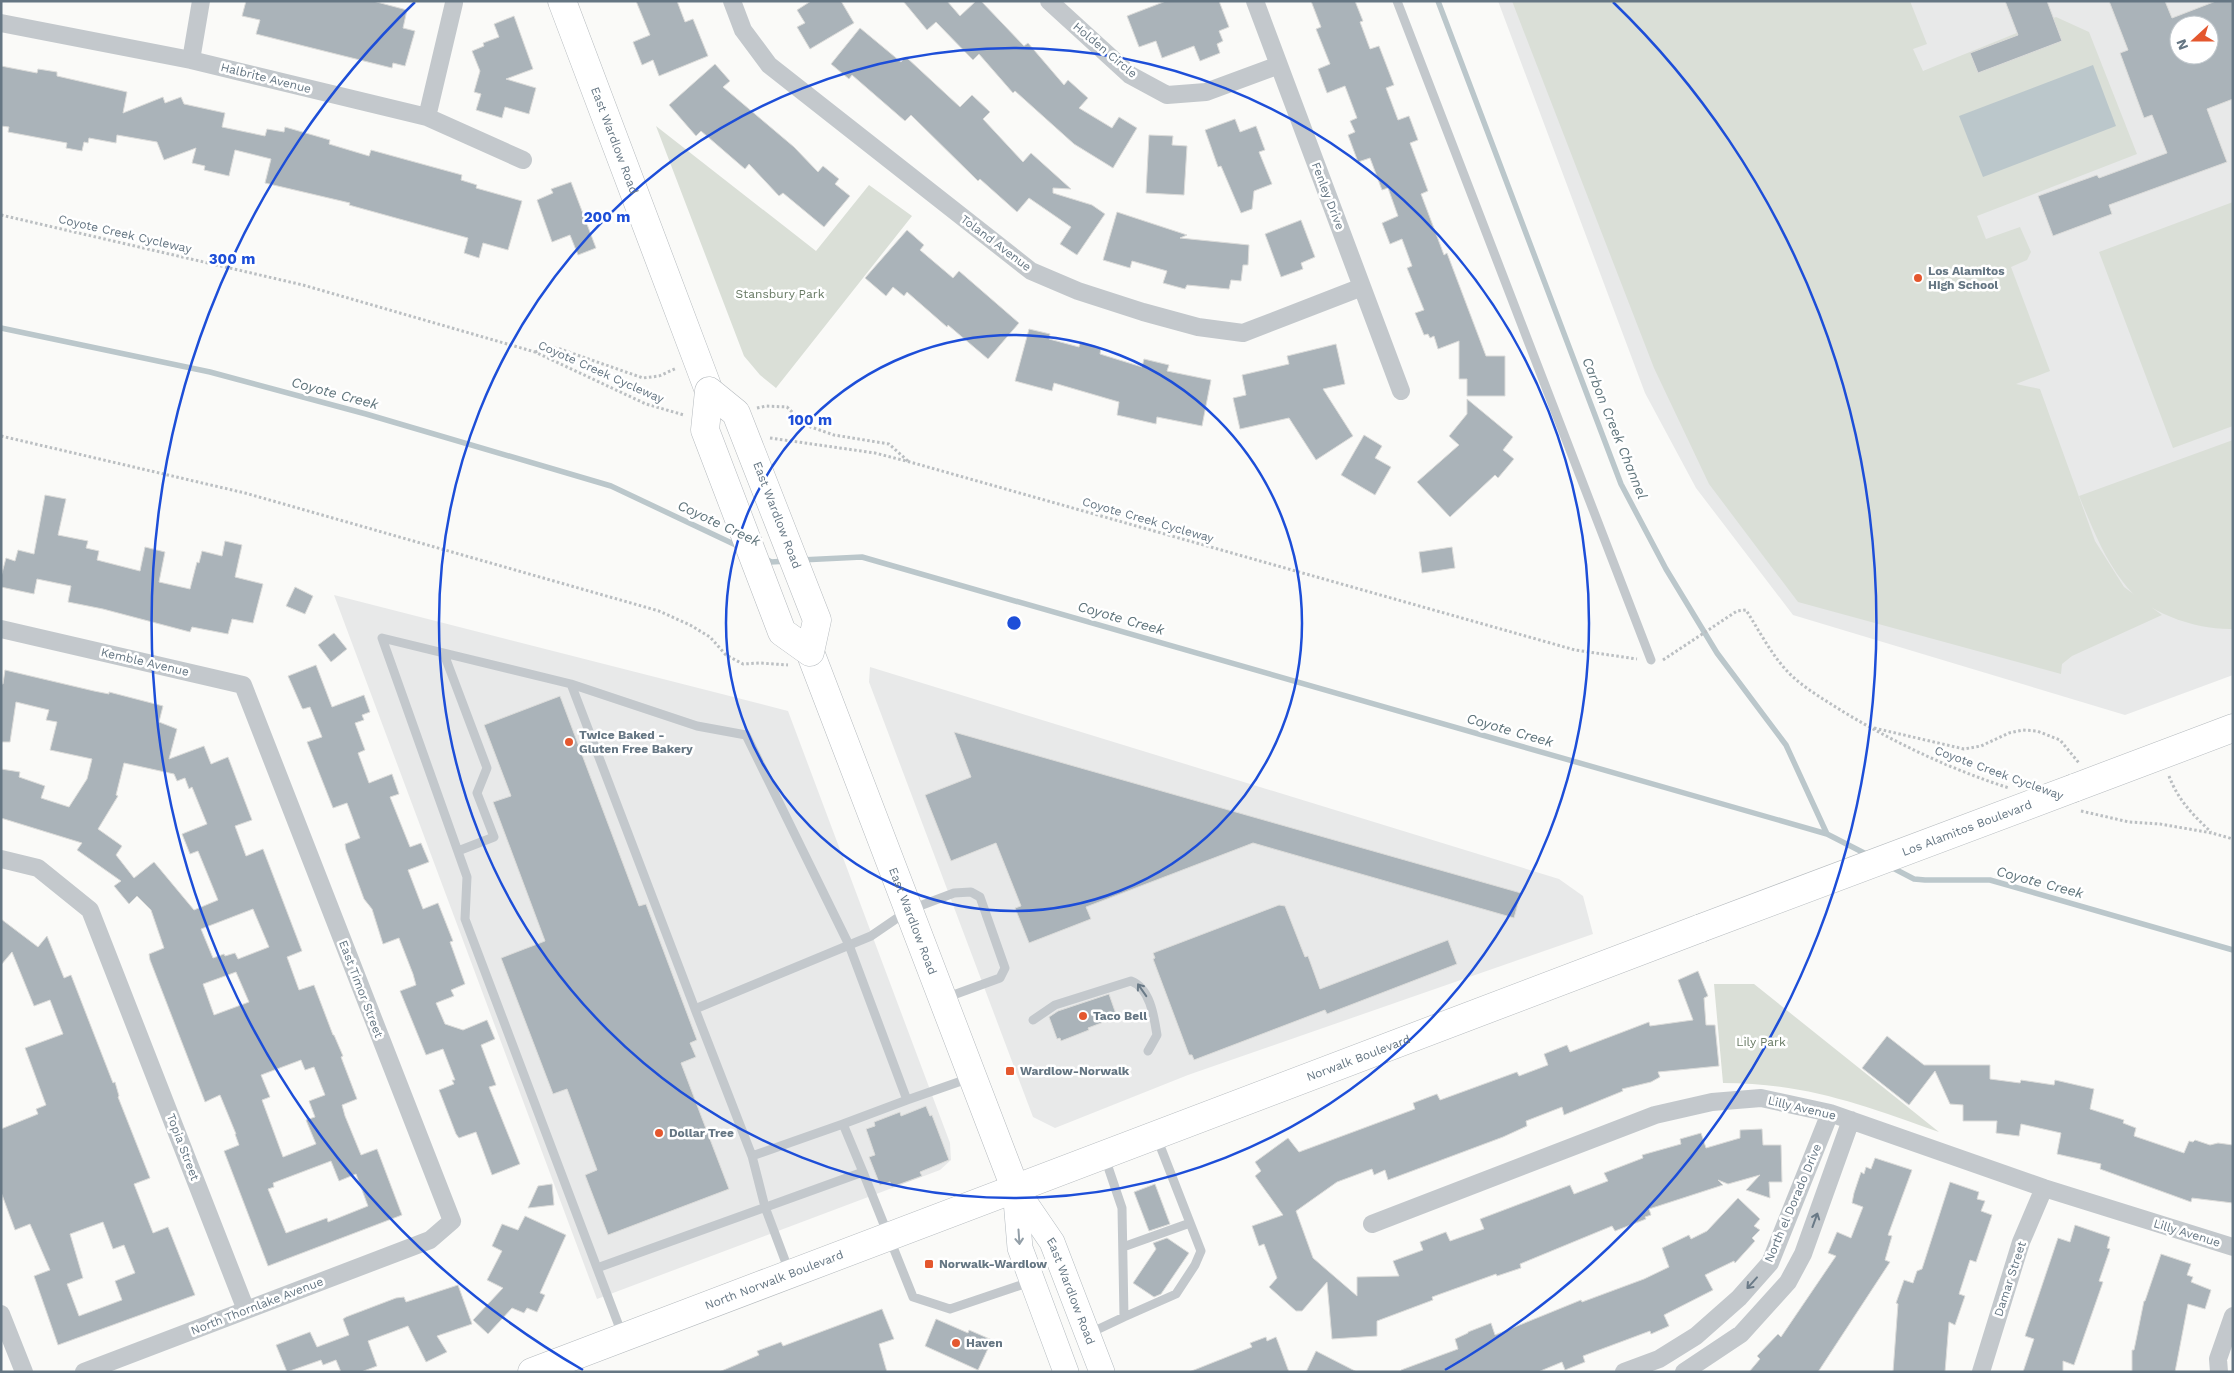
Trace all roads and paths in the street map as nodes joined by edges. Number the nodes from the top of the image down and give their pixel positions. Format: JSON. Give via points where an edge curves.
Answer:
{"nodes":[{"id":1,"x":201,"y":1,"type":"edge"},
{"id":2,"x":562,"y":1,"type":"edge"},
{"id":3,"x":732,"y":1,"type":"edge"},
{"id":4,"x":1049,"y":1,"type":"edge"},
{"id":5,"x":1255,"y":1,"type":"edge"},
{"id":6,"x":1397,"y":1,"type":"edge"},
{"id":7,"x":454,"y":3,"type":"dead end"},
{"id":8,"x":1,"y":23,"type":"edge"},
{"id":9,"x":191,"y":60,"type":"junction"},
{"id":10,"x":1279,"y":64,"type":"junction"},
{"id":11,"x":427,"y":117,"type":"junction"},
{"id":12,"x":523,"y":160,"type":"dead end"},
{"id":13,"x":1,"y":215,"type":"edge"},
{"id":14,"x":1362,"y":287,"type":"junction"},
{"id":15,"x":535,"y":352,"type":"junction"},
{"id":16,"x":698,"y":360,"type":"junction"},
{"id":17,"x":709,"y":391,"type":"junction"},
{"id":18,"x":1402,"y":391,"type":"dead end"},
{"id":19,"x":736,"y":412,"type":"junction"},
{"id":20,"x":686,"y":416,"type":"dead end"},
{"id":21,"x":1,"y":436,"type":"edge"},
{"id":22,"x":761,"y":436,"type":"dead end"},
{"id":23,"x":910,"y":462,"type":"junction"},
{"id":24,"x":1,"y":629,"type":"edge"},
{"id":25,"x":444,"y":654,"type":"junction"},
{"id":26,"x":813,"y":660,"type":"junction"},
{"id":27,"x":1650,"y":660,"type":"junction"},
{"id":28,"x":572,"y":684,"type":"junction"},
{"id":29,"x":1868,"y":727,"type":"junction"},
{"id":30,"x":2233,"y":728,"type":"edge"},
{"id":31,"x":261,"y":729,"type":"joint"},
{"id":32,"x":2162,"y":756,"type":"junction"},
{"id":33,"x":2014,"y":789,"type":"dead end"},
{"id":34,"x":2080,"y":794,"type":"junction"},
{"id":35,"x":2212,"y":833,"type":"junction"},
{"id":36,"x":2233,"y":839,"type":"edge"},
{"id":37,"x":458,"y":851,"type":"junction"},
{"id":38,"x":1,"y":859,"type":"edge"},
{"id":39,"x":909,"y":910,"type":"junction"},
{"id":40,"x":1701,"y":928,"type":"joint"},
{"id":41,"x":849,"y":946,"type":"junction"},
{"id":42,"x":943,"y":999,"type":"junction"},
{"id":43,"x":695,"y":1009,"type":"junction"},
{"id":44,"x":1033,"y":1020,"type":"dead end"},
{"id":45,"x":1148,"y":1051,"type":"dead end"},
{"id":46,"x":973,"y":1077,"type":"junction"},
{"id":47,"x":907,"y":1100,"type":"junction"},
{"id":48,"x":1830,"y":1112,"type":"junction"},
{"id":49,"x":1851,"y":1120,"type":"junction"},
{"id":50,"x":843,"y":1124,"type":"junction"},
{"id":51,"x":1156,"y":1135,"type":"junction"},
{"id":52,"x":1104,"y":1155,"type":"junction"},
{"id":53,"x":752,"y":1156,"type":"junction"},
{"id":54,"x":863,"y":1172,"type":"junction"},
{"id":55,"x":1016,"y":1188,"type":"junction"},
{"id":56,"x":2044,"y":1188,"type":"junction"},
{"id":57,"x":765,"y":1208,"type":"junction"},
{"id":58,"x":1190,"y":1223,"type":"junction"},
{"id":59,"x":1372,"y":1224,"type":"dead end"},
{"id":60,"x":889,"y":1236,"type":"junction"},
{"id":61,"x":430,"y":1240,"type":"joint"},
{"id":62,"x":1777,"y":1246,"type":"junction"},
{"id":63,"x":1123,"y":1247,"type":"junction"},
{"id":64,"x":2233,"y":1247,"type":"edge"},
{"id":65,"x":1803,"y":1254,"type":"junction"},
{"id":66,"x":597,"y":1268,"type":"junction"},
{"id":67,"x":790,"y":1274,"type":"junction"},
{"id":68,"x":1032,"y":1281,"type":"junction"},
{"id":69,"x":246,"y":1310,"type":"junction"},
{"id":70,"x":1,"y":1314,"type":"edge"},
{"id":71,"x":1124,"y":1316,"type":"junction"},
{"id":72,"x":2233,"y":1316,"type":"edge"},
{"id":73,"x":1088,"y":1334,"type":"junction"},
{"id":74,"x":1696,"y":1336,"type":"junction"},
{"id":75,"x":623,"y":1337,"type":"junction"},
{"id":76,"x":1712,"y":1364,"type":"edge"},
{"id":77,"x":24,"y":1372,"type":"edge"},
{"id":78,"x":84,"y":1372,"type":"edge"},
{"id":79,"x":532,"y":1372,"type":"edge"},
{"id":80,"x":1066,"y":1372,"type":"edge"},
{"id":81,"x":1102,"y":1372,"type":"edge"},
{"id":82,"x":1624,"y":1372,"type":"edge"},
{"id":83,"x":1684,"y":1372,"type":"edge"},
{"id":84,"x":1981,"y":1372,"type":"edge"},
{"id":85,"x":2220,"y":1372,"type":"edge"}],
"edges":[{"from":1,"to":9,"type":"street"},
{"from":2,"to":16,"type":"main road","name":"East Wardlow Road"},
{"from":3,"to":14,"type":"street","name":"Toland Avenue","via":[[743,30],[769,65],[1031,271],[1078,291],[1143,312],[1198,327],[1243,333]]},
{"from":4,"to":10,"type":"street","name":"Holden Circle","via":[[1130,75],[1167,95],[1206,92]]},
{"from":5,"to":10,"type":"street","name":"Fenley Drive"},
{"from":6,"to":27,"type":"lane"},
{"from":7,"to":11,"type":"street"},
{"from":8,"to":9,"type":"street","name":"Halbrite Avenue"},
{"from":9,"to":11,"type":"street","name":"Halbrite Avenue"},
{"from":10,"to":14,"type":"street","name":"Fenley Drive"},
{"from":11,"to":12,"type":"street","name":"Halbrite Avenue"},
{"from":13,"to":15,"type":"path","name":"Coyote Creek Cycleway","via":[[303,285]]},
{"from":14,"to":18,"type":"street","name":"Fenley Drive"},
{"from":15,"to":16,"type":"path","via":[[548,347],[560,349],[643,378],[658,376]]},
{"from":15,"to":20,"type":"path","name":"Coyote Creek Cycleway","via":[[646,404]]},
{"from":16,"to":17,"type":"main road","name":"East Wardlow Road"},
{"from":17,"to":19,"type":"main road","bridge":true},
{"from":17,"to":26,"type":"main road","name":"East Wardlow Road","bridge":true,"via":[[705,430],[782,632]]},
{"from":19,"to":23,"type":"path","via":[[766,406],[787,407],[805,425],[889,444]]},
{"from":19,"to":26,"type":"main road","name":"East Wardlow Road","bridge":true,"via":[[818,620]]},
{"from":21,"to":26,"type":"path","via":[[245,493],[659,611],[690,624],[710,637],[726,655],[743,664]]},
{"from":22,"to":23,"type":"path","name":"Coyote Creek Cycleway","via":[[875,453]]},
{"from":23,"to":27,"type":"path","name":"Coyote Creek Cycleway","via":[[1575,650]]},
{"from":24,"to":31,"type":"street","name":"Kemble Avenue","via":[[243,685]]},
{"from":25,"to":28,"type":"lane"},
{"from":25,"to":37,"type":"lane","via":[[487,768],[477,793],[494,837]]},
{"from":25,"to":37,"type":"lane","via":[[382,638]]},
{"from":26,"to":39,"type":"main road","name":"East Wardlow Road"},
{"from":27,"to":29,"type":"path","name":"Coyote Creek Cycleway","via":[[1666,658],[1737,611],[1746,610],[1791,675]]},
{"from":28,"to":41,"type":"lane","via":[[697,726],[746,734]]},
{"from":28,"to":43,"type":"lane"},
{"from":29,"to":33,"type":"path","name":"Coyote Creek Cycleway","via":[[1952,768]]},
{"from":29,"to":34,"type":"path","via":[[1964,749],[1981,746],[2009,733],[2037,731],[2060,740],[2078,760]]},
{"from":30,"to":32,"type":"main road","name":"Los Alamitos Boulevard"},
{"from":31,"to":61,"type":"street","name":"East Timor Street","via":[[452,1221]]},
{"from":32,"to":34,"type":"main road","name":"Los Alamitos Boulevard"},
{"from":32,"to":35,"type":"path","via":[[2174,790],[2189,811]]},
{"from":34,"to":35,"type":"path","via":[[2128,822]]},
{"from":34,"to":40,"type":"main road","name":"Los Alamitos Boulevard","bridge":true},
{"from":35,"to":36,"type":"path"},
{"from":37,"to":66,"type":"lane","via":[[467,877],[465,919]]},
{"from":38,"to":69,"type":"street","name":"Topia Street","via":[[38,868],[90,910]]},
{"from":39,"to":41,"type":"lane","via":[[871,936]]},
{"from":39,"to":42,"type":"main road","name":"East Wardlow Road"},
{"from":39,"to":42,"type":"lane","via":[[954,893],[971,892],[980,897],[1005,968],[1000,978]]},
{"from":40,"to":51,"type":"main road","name":"Norwalk Boulevard"},
{"from":41,"to":43,"type":"lane"},
{"from":41,"to":47,"type":"lane"},
{"from":42,"to":46,"type":"main road","name":"East Wardlow Road"},
{"from":43,"to":53,"type":"lane"},
{"from":45,"to":44,"type":"lane","one_way":true,"via":[[1157,1035],[1154,1014],[1139,984],[1131,981],[1055,1005]]},
{"from":46,"to":47,"type":"lane"},
{"from":46,"to":55,"type":"main road","name":"East Wardlow Road"},
{"from":47,"to":50,"type":"lane"},
{"from":48,"to":49,"type":"street","name":"Lilly Avenue"},
{"from":48,"to":59,"type":"street","name":"Lilly Avenue","via":[[1760,1098],[1712,1102],[1655,1115]]},
{"from":48,"to":62,"type":"street","name":"North el Dorado Drive"},
{"from":49,"to":56,"type":"street","name":"Lilly Avenue"},
{"from":65,"to":49,"type":"street","name":"North el Dorado Drive","one_way":true},
{"from":50,"to":53,"type":"lane"},
{"from":50,"to":54,"type":"lane"},
{"from":51,"to":52,"type":"main road","name":"Norwalk Boulevard"},
{"from":51,"to":58,"type":"lane"},
{"from":52,"to":55,"type":"main road","name":"Norwalk Boulevard"},
{"from":52,"to":63,"type":"lane","via":[[1122,1208]]},
{"from":53,"to":57,"type":"lane"},
{"from":54,"to":57,"type":"lane"},
{"from":54,"to":60,"type":"lane"},
{"from":55,"to":60,"type":"main road","name":"North Norwalk Boulevard"},
{"from":55,"to":68,"type":"main road","name":"East Wardlow Road","one_way":true,"via":[[1020,1248]]},
{"from":55,"to":73,"type":"main road","name":"East Wardlow Road","via":[[1052,1242]]},
{"from":56,"to":64,"type":"street","name":"Lilly Avenue"},
{"from":56,"to":84,"type":"street","name":"Damar Street","via":[[2021,1242]]},
{"from":57,"to":66,"type":"lane"},
{"from":57,"to":67,"type":"lane"},
{"from":58,"to":63,"type":"lane"},
{"from":58,"to":71,"type":"lane","via":[[1201,1251],[1176,1294]]},
{"from":60,"to":67,"type":"main road","name":"North Norwalk Boulevard"},
{"from":60,"to":68,"type":"lane","via":[[914,1297],[950,1309]]},
{"from":61,"to":69,"type":"street","name":"North Thornlake Avenue"},
{"from":62,"to":65,"type":"street"},
{"from":62,"to":74,"type":"street","name":"North el Dorado Drive","one_way":true,"via":[[1770,1263],[1739,1298]]},
{"from":63,"to":71,"type":"lane"},
{"from":65,"to":76,"type":"street","name":"North el Dorado Drive","via":[[1788,1282]]},
{"from":66,"to":75,"type":"lane"},
{"from":67,"to":75,"type":"main road","name":"North Norwalk Boulevard"},
{"from":68,"to":80,"type":"main road","name":"East Wardlow Road"},
{"from":69,"to":78,"type":"street","name":"North Thornlake Avenue"},
{"from":70,"to":77,"type":"street"},
{"from":71,"to":73,"type":"lane"},
{"from":72,"to":85,"type":"street","via":[[2218,1359]]},
{"from":73,"to":81,"type":"main road","name":"East Wardlow Road"},
{"from":74,"to":76,"type":"street"},
{"from":74,"to":82,"type":"street","name":"North el Dorado Drive","via":[[1660,1358]]},
{"from":75,"to":79,"type":"main road","name":"North Norwalk Boulevard"},
{"from":76,"to":83,"type":"street","name":"North el Dorado Drive"}]}
